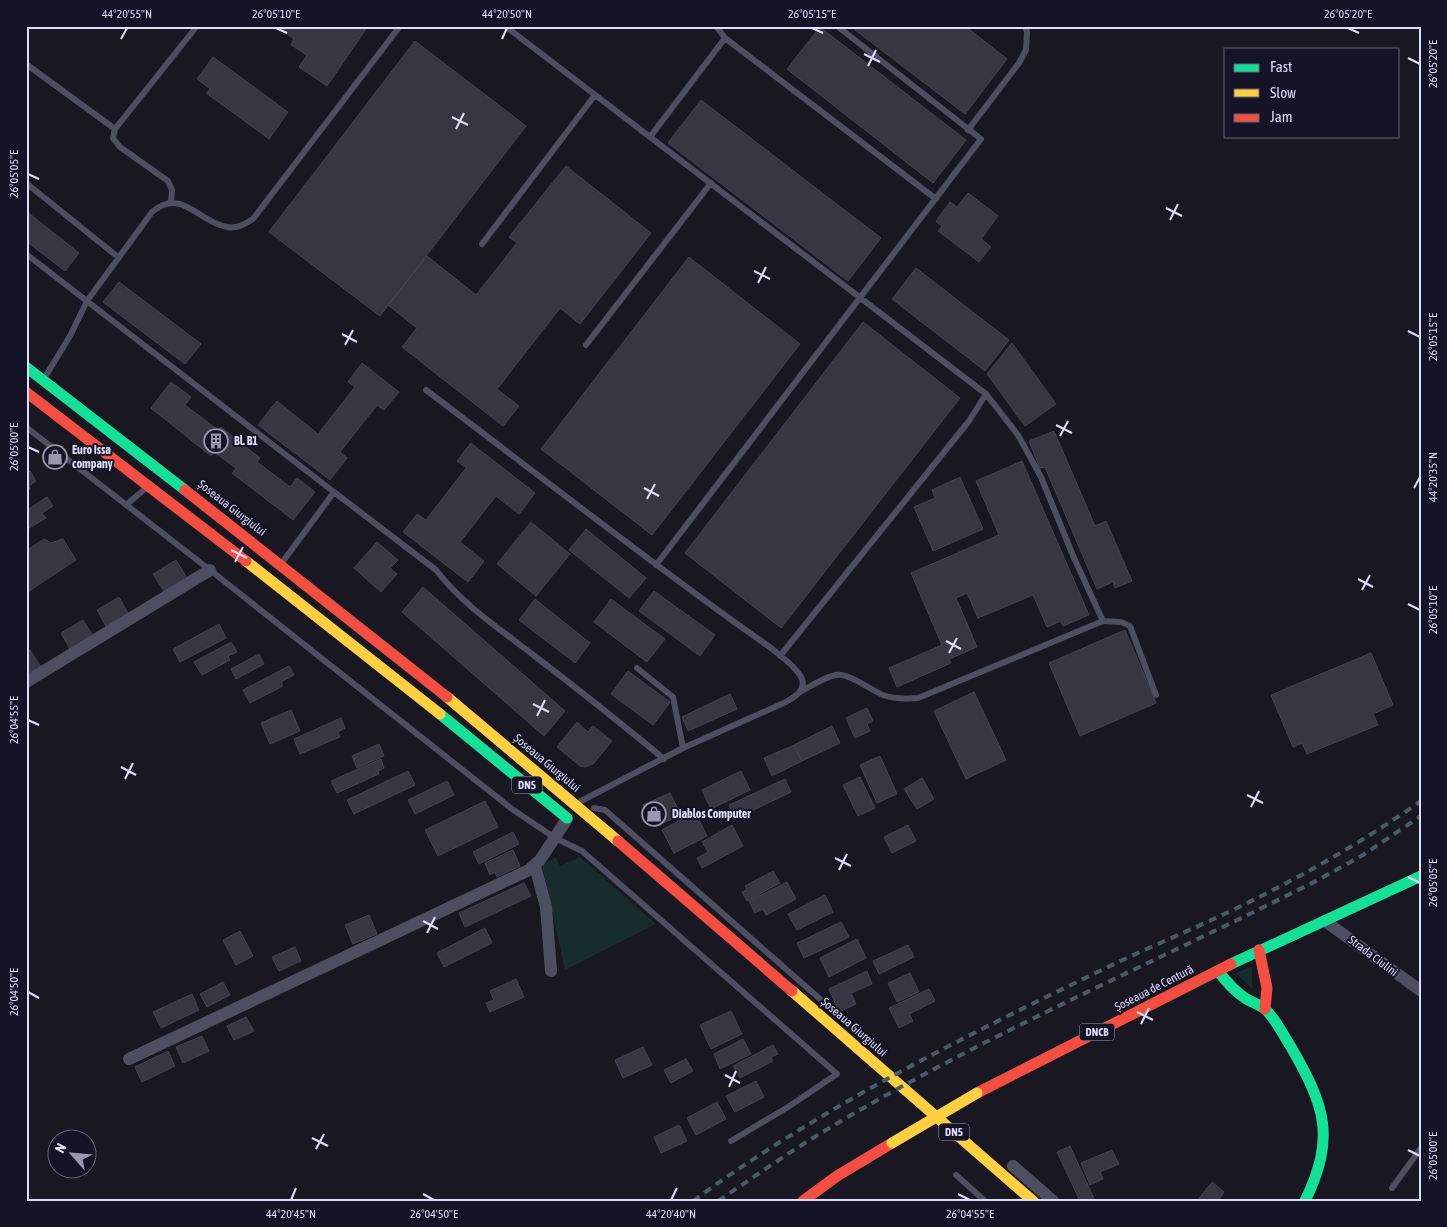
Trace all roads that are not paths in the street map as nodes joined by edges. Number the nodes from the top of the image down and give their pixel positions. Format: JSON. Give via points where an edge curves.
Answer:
{"nodes":[{"id":1,"x":197,"y":26,"type":"edge"},
{"id":2,"x":400,"y":26,"type":"edge"},
{"id":3,"x":505,"y":26,"type":"edge"},
{"id":4,"x":716,"y":26,"type":"edge"},
{"id":5,"x":837,"y":26,"type":"edge"},
{"id":6,"x":1025,"y":26,"type":"edge"},
{"id":7,"x":725,"y":38,"type":"junction"},
{"id":8,"x":26,"y":64,"type":"edge"},
{"id":9,"x":595,"y":95,"type":"junction"},
{"id":10,"x":115,"y":129,"type":"junction"},
{"id":11,"x":968,"y":130,"type":"junction"},
{"id":12,"x":650,"y":137,"type":"junction"},
{"id":13,"x":26,"y":183,"type":"edge"},
{"id":14,"x":711,"y":184,"type":"junction"},
{"id":15,"x":936,"y":199,"type":"junction"},
{"id":16,"x":171,"y":203,"type":"junction"},
{"id":17,"x":482,"y":244,"type":"dead end"},
{"id":18,"x":26,"y":254,"type":"edge"},
{"id":19,"x":118,"y":257,"type":"junction"},
{"id":20,"x":861,"y":298,"type":"junction"},
{"id":21,"x":87,"y":301,"type":"junction"},
{"id":22,"x":586,"y":345,"type":"dead end"},
{"id":23,"x":26,"y":367,"type":"edge"},
{"id":24,"x":43,"y":379,"type":"junction"},
{"id":25,"x":426,"y":390,"type":"dead end"},
{"id":26,"x":26,"y":392,"type":"edge"},
{"id":27,"x":986,"y":394,"type":"junction"},
{"id":28,"x":26,"y":427,"type":"edge"},
{"id":29,"x":149,"y":486,"type":"junction"},
{"id":30,"x":334,"y":492,"type":"junction"},
{"id":31,"x":126,"y":505,"type":"junction"},
{"id":32,"x":282,"y":564,"type":"junction"},
{"id":33,"x":656,"y":564,"type":"junction"},
{"id":34,"x":210,"y":570,"type":"junction"},
{"id":35,"x":1103,"y":621,"type":"junction"},
{"id":36,"x":780,"y":656,"type":"junction"},
{"id":37,"x":637,"y":668,"type":"dead end"},
{"id":38,"x":26,"y":682,"type":"edge"},
{"id":39,"x":799,"y":692,"type":"junction"},
{"id":40,"x":1156,"y":695,"type":"dead end"},
{"id":41,"x":684,"y":748,"type":"junction"},
{"id":42,"x":664,"y":759,"type":"junction"},
{"id":43,"x":576,"y":804,"type":"junction"},
{"id":44,"x":571,"y":822,"type":"joint"},
{"id":45,"x":555,"y":838,"type":"junction"},
{"id":46,"x":535,"y":866,"type":"junction"},
{"id":47,"x":1421,"y":876,"type":"edge"},
{"id":48,"x":1325,"y":921,"type":"junction"},
{"id":49,"x":1259,"y":950,"type":"junction"},
{"id":50,"x":551,"y":971,"type":"dead end"},
{"id":51,"x":1218,"y":971,"type":"junction"},
{"id":52,"x":1421,"y":991,"type":"edge"},
{"id":53,"x":1265,"y":1010,"type":"junction"},
{"id":54,"x":878,"y":1050,"type":"dead end"},
{"id":55,"x":129,"y":1059,"type":"dead end"},
{"id":56,"x":915,"y":1119,"type":"dead end"},
{"id":57,"x":930,"y":1132,"type":"dead end"},
{"id":58,"x":731,"y":1141,"type":"dead end"},
{"id":59,"x":1421,"y":1148,"type":"edge"},
{"id":60,"x":1013,"y":1166,"type":"dead end"},
{"id":61,"x":956,"y":1175,"type":"dead end"},
{"id":62,"x":1392,"y":1188,"type":"dead end"},
{"id":63,"x":803,"y":1201,"type":"edge"},
{"id":64,"x":985,"y":1201,"type":"edge"},
{"id":65,"x":1033,"y":1201,"type":"edge"},
{"id":66,"x":1054,"y":1201,"type":"edge"},
{"id":67,"x":1305,"y":1201,"type":"edge"}],
"edges":[{"from":1,"to":10,"type":"lane"},
{"from":2,"to":16,"type":"lane","via":[[253,219],[240,226],[227,227],[183,204]]},
{"from":3,"to":9,"type":"lane"},
{"from":4,"to":7,"type":"lane"},
{"from":5,"to":11,"type":"lane"},
{"from":6,"to":11,"type":"lane","via":[[1026,50],[1019,63]]},
{"from":7,"to":12,"type":"lane"},
{"from":7,"to":15,"type":"lane"},
{"from":8,"to":10,"type":"lane"},
{"from":9,"to":12,"type":"lane"},
{"from":9,"to":17,"type":"lane"},
{"from":10,"to":16,"type":"lane","via":[[113,138],[120,147],[168,181],[172,190]]},
{"from":11,"to":15,"type":"lane","via":[[981,139]]},
{"from":12,"to":14,"type":"lane"},
{"from":13,"to":19,"type":"lane"},
{"from":14,"to":20,"type":"lane"},
{"from":14,"to":22,"type":"lane"},
{"from":15,"to":20,"type":"lane"},
{"from":16,"to":19,"type":"lane","via":[[160,205],[152,212]]},
{"from":18,"to":21,"type":"lane"},
{"from":19,"to":21,"type":"lane"},
{"from":20,"to":27,"type":"lane"},
{"from":20,"to":33,"type":"lane"},
{"from":21,"to":24,"type":"lane"},
{"from":21,"to":30,"type":"lane"},
{"from":23,"to":24,"type":"main road","name":"Șoseaua Giurgiului","number":"DN5"},
{"from":24,"to":32,"type":"main road","name":"Șoseaua Giurgiului","number":"DN5"},
{"from":25,"to":33,"type":"lane"},
{"from":26,"to":29,"type":"main road","number":"DN5"},
{"from":27,"to":35,"type":"lane","via":[[1018,434],[1041,477]]},
{"from":27,"to":36,"type":"lane","via":[[969,421]]},
{"from":28,"to":31,"type":"lane"},
{"from":29,"to":31,"type":"lane"},
{"from":29,"to":44,"type":"main road","number":"DN5","via":[[414,693]]},
{"from":30,"to":32,"type":"lane"},
{"from":30,"to":42,"type":"lane","via":[[436,570],[488,620]]},
{"from":31,"to":34,"type":"lane"},
{"from":32,"to":43,"type":"main road","name":"Șoseaua Giurgiului","number":"DN5"},
{"from":33,"to":36,"type":"lane"},
{"from":34,"to":38,"type":"street"},
{"from":34,"to":45,"type":"lane","via":[[512,809]]},
{"from":35,"to":39,"type":"lane","via":[[918,698],[883,695],[838,675]]},
{"from":35,"to":40,"type":"lane","via":[[1130,626]]},
{"from":36,"to":39,"type":"lane","via":[[802,679]]},
{"from":37,"to":41,"type":"lane","via":[[673,697]]},
{"from":39,"to":41,"type":"lane","via":[[786,702]]},
{"from":41,"to":42,"type":"lane"},
{"from":42,"to":43,"type":"lane"},
{"from":43,"to":54,"type":"lane","via":[[605,810]]},
{"from":43,"to":65,"type":"main road","name":"Șoseaua Giurgiului","number":"DN5"},
{"from":44,"to":45,"type":"street"},
{"from":45,"to":46,"type":"street"},
{"from":45,"to":58,"type":"lane","via":[[582,851],[837,1074]]},
{"from":46,"to":50,"type":"street","via":[[546,907]]},
{"from":46,"to":55,"type":"street"},
{"from":47,"to":48,"type":"main road","name":"Șoseaua de Centură","number":"DNCB"},
{"from":48,"to":49,"type":"main road","name":"Șoseaua de Centură","number":"DNCB"},
{"from":48,"to":52,"type":"street","name":"Strada Ciulini"},
{"from":49,"to":51,"type":"main road","name":"Șoseaua de Centură","number":"DNCB"},
{"from":49,"to":53,"type":"main road","via":[[1267,988]]},
{"from":51,"to":53,"type":"main road","via":[[1247,1000]]},
{"from":51,"to":63,"type":"main road","name":"Șoseaua de Centură","number":"DNCB","bridge":true,"via":[[977,1093],[836,1176]]},
{"from":53,"to":67,"type":"main road","via":[[1299,1062],[1324,1124],[1322,1164]]},
{"from":56,"to":57,"type":"main road","number":"DN5"},
{"from":59,"to":62,"type":"lane"},
{"from":60,"to":66,"type":"street"},
{"from":61,"to":64,"type":"lane"}]}
